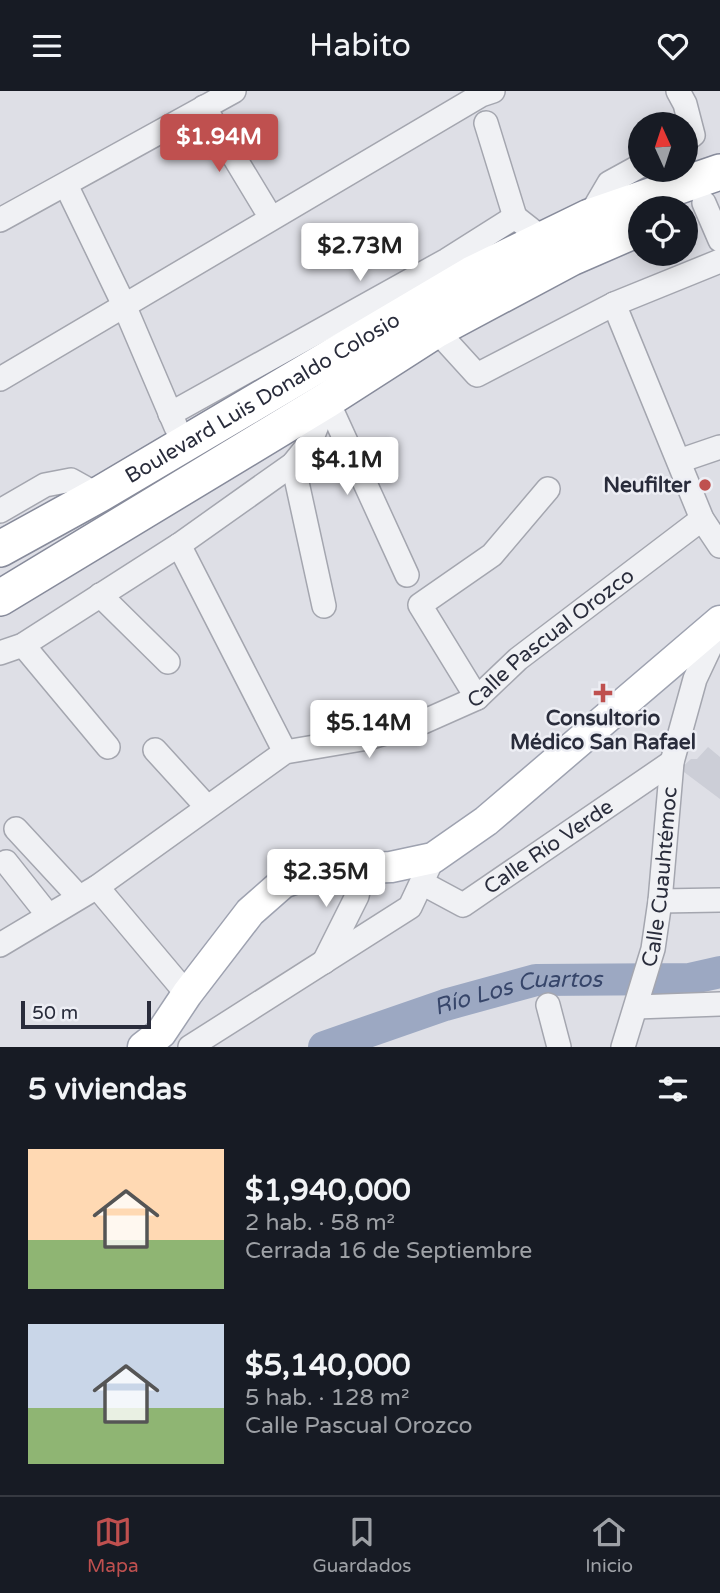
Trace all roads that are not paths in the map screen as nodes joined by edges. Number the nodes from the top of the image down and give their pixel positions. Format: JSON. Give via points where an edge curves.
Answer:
{"nodes":[{"id":1,"x":234,"y":91,"type":"edge"},
{"id":2,"x":493,"y":91,"type":"edge"},
{"id":3,"x":678,"y":91,"type":"edge"},
{"id":4,"x":204,"y":107,"type":"junction"},
{"id":5,"x":687,"y":112,"type":"edge"},
{"id":6,"x":486,"y":123,"type":"dead end"},
{"id":7,"x":628,"y":173,"type":"edge"},
{"id":8,"x":720,"y":173,"type":"edge"},
{"id":9,"x":66,"y":185,"type":"junction"},
{"id":10,"x":703,"y":203,"type":"edge"},
{"id":11,"x":515,"y":217,"type":"junction"},
{"id":12,"x":589,"y":217,"type":"junction"},
{"id":13,"x":271,"y":218,"type":"junction"},
{"id":14,"x":0,"y":221,"type":"edge"},
{"id":15,"x":628,"y":233,"type":"edge"},
{"id":16,"x":543,"y":239,"type":"junction"},
{"id":17,"x":720,"y":240,"type":"edge"},
{"id":18,"x":720,"y":261,"type":"edge"},
{"id":19,"x":453,"y":271,"type":"junction"},
{"id":20,"x":614,"y":304,"type":"junction"},
{"id":21,"x":124,"y":305,"type":"junction"},
{"id":22,"x":436,"y":330,"type":"junction"},
{"id":23,"x":0,"y":379,"type":"edge"},
{"id":24,"x":327,"y":400,"type":"junction"},
{"id":25,"x":177,"y":429,"type":"junction"},
{"id":26,"x":720,"y":447,"type":"edge"},
{"id":27,"x":679,"y":461,"type":"junction"},
{"id":28,"x":293,"y":464,"type":"junction"},
{"id":29,"x":548,"y":489,"type":"dead end"},
{"id":30,"x":98,"y":495,"type":"junction"},
{"id":31,"x":0,"y":511,"type":"edge"},
{"id":32,"x":702,"y":519,"type":"junction"},
{"id":33,"x":34,"y":529,"type":"junction"},
{"id":34,"x":179,"y":545,"type":"junction"},
{"id":35,"x":720,"y":546,"type":"edge"},
{"id":36,"x":0,"y":549,"type":"edge"},
{"id":37,"x":0,"y":559,"type":"edge"},
{"id":38,"x":56,"y":565,"type":"junction"},
{"id":39,"x":407,"y":575,"type":"dead end"},
{"id":40,"x":0,"y":587,"type":"edge"},
{"id":41,"x":100,"y":595,"type":"junction"},
{"id":42,"x":0,"y":599,"type":"edge"},
{"id":43,"x":324,"y":605,"type":"dead end"},
{"id":44,"x":720,"y":624,"type":"edge"},
{"id":45,"x":23,"y":645,"type":"junction"},
{"id":46,"x":0,"y":653,"type":"edge"},
{"id":47,"x":168,"y":662,"type":"dead end"},
{"id":48,"x":477,"y":698,"type":"junction"},
{"id":49,"x":108,"y":747,"type":"dead end"},
{"id":50,"x":155,"y":750,"type":"dead end"},
{"id":51,"x":285,"y":752,"type":"junction"},
{"id":52,"x":672,"y":762,"type":"junction"},
{"id":53,"x":207,"y":807,"type":"junction"},
{"id":54,"x":16,"y":829,"type":"dead end"},
{"id":55,"x":6,"y":862,"type":"dead end"},
{"id":56,"x":363,"y":869,"type":"junction"},
{"id":57,"x":428,"y":870,"type":"junction"},
{"id":58,"x":88,"y":891,"type":"junction"},
{"id":59,"x":720,"y":900,"type":"edge"},
{"id":60,"x":660,"y":901,"type":"junction"},
{"id":61,"x":48,"y":915,"type":"junction"},
{"id":62,"x":0,"y":945,"type":"edge"},
{"id":63,"x":324,"y":961,"type":"junction"},
{"id":64,"x":187,"y":994,"type":"junction"},
{"id":65,"x":638,"y":999,"type":"junction"},
{"id":66,"x":720,"y":1004,"type":"edge"},
{"id":67,"x":548,"y":1005,"type":"dead end"},
{"id":68,"x":143,"y":1047,"type":"edge"},
{"id":69,"x":190,"y":1047,"type":"edge"},
{"id":70,"x":559,"y":1047,"type":"edge"},
{"id":71,"x":623,"y":1047,"type":"edge"}],
"edges":[{"from":1,"to":4,"type":"street"},
{"from":2,"to":13,"type":"street"},
{"from":3,"to":5,"type":"street"},
{"from":4,"to":9,"type":"street"},
{"from":4,"to":13,"type":"street"},
{"from":6,"to":11,"type":"street"},
{"from":7,"to":12,"type":"street","via":[[609,183]]},
{"from":8,"to":12,"type":"highway","name":"Boulevard Luis Donaldo Colosio"},
{"from":9,"to":14,"type":"street"},
{"from":9,"to":21,"type":"street"},
{"from":10,"to":17,"type":"street"},
{"from":11,"to":16,"type":"street"},
{"from":11,"to":19,"type":"street"},
{"from":12,"to":16,"type":"highway","name":"Boulevard Luis Donaldo Colosio"},
{"from":13,"to":21,"type":"street"},
{"from":15,"to":22,"type":"highway","name":"Boulevard Luis Donaldo Colosio","via":[[571,258]]},
{"from":16,"to":19,"type":"highway","name":"Boulevard Luis Donaldo Colosio"},
{"from":18,"to":20,"type":"street"},
{"from":19,"to":25,"type":"highway","name":"Boulevard Luis Donaldo Colosio"},
{"from":20,"to":22,"type":"street","via":[[477,375]]},
{"from":20,"to":27,"type":"street"},
{"from":21,"to":23,"type":"street"},
{"from":21,"to":25,"type":"street"},
{"from":22,"to":24,"type":"highway","name":"Boulevard Luis Donaldo Colosio"},
{"from":24,"to":28,"type":"street","via":[[310,443]]},
{"from":24,"to":38,"type":"highway","name":"Boulevard Luis Donaldo Colosio"},
{"from":24,"to":39,"type":"street"},
{"from":25,"to":30,"type":"highway","name":"Boulevard Luis Donaldo Colosio"},
{"from":26,"to":27,"type":"street"},
{"from":27,"to":32,"type":"street"},
{"from":28,"to":34,"type":"street"},
{"from":28,"to":43,"type":"street"},
{"from":29,"to":48,"type":"street","via":[[492,555],[420,605]]},
{"from":30,"to":31,"type":"street","via":[[71,480],[45,485]]},
{"from":30,"to":33,"type":"highway","name":"Boulevard Luis Donaldo Colosio"},
{"from":32,"to":35,"type":"street"},
{"from":32,"to":48,"type":"street","name":"Calle Pascual Orozco","via":[[518,659]]},
{"from":33,"to":36,"type":"highway","name":"Boulevard Luis Donaldo Colosio"},
{"from":33,"to":37,"type":"highway","via":[[27,543]]},
{"from":34,"to":41,"type":"street"},
{"from":34,"to":51,"type":"street"},
{"from":38,"to":40,"type":"highway","via":[[40,565]]},
{"from":38,"to":42,"type":"highway","name":"Boulevard Luis Donaldo Colosio"},
{"from":41,"to":45,"type":"street"},
{"from":41,"to":47,"type":"street"},
{"from":44,"to":52,"type":"street","name":"Calle Cuauhtémoc","via":[[695,679]]},
{"from":44,"to":57,"type":"main road"},
{"from":45,"to":46,"type":"street"},
{"from":45,"to":49,"type":"street"},
{"from":48,"to":51,"type":"street","name":"Calle Pascual Orozco","via":[[423,722],[368,738]]},
{"from":50,"to":53,"type":"street"},
{"from":51,"to":53,"type":"street","name":"Calle Pascual Orozco"},
{"from":52,"to":57,"type":"street","name":"Calle Río Verde","via":[[463,905]]},
{"from":52,"to":60,"type":"street","name":"Calle Cuauhtémoc"},
{"from":53,"to":58,"type":"street","name":"Calle Pascual Orozco"},
{"from":54,"to":58,"type":"street"},
{"from":55,"to":61,"type":"street"},
{"from":56,"to":57,"type":"main road"},
{"from":56,"to":63,"type":"street","via":[[357,896]]},
{"from":56,"to":64,"type":"main road","via":[[319,870],[283,883],[250,912]]},
{"from":57,"to":63,"type":"street","via":[[410,907]]},
{"from":58,"to":61,"type":"street","name":"Calle Pascual Orozco"},
{"from":58,"to":64,"type":"street"},
{"from":59,"to":60,"type":"street"},
{"from":60,"to":65,"type":"street","name":"Calle Cuauhtémoc","via":[[653,949]]},
{"from":61,"to":62,"type":"street","name":"Calle Pascual Orozco"},
{"from":63,"to":69,"type":"street"},
{"from":64,"to":68,"type":"main road","via":[[161,1033]]},
{"from":65,"to":66,"type":"street"},
{"from":65,"to":71,"type":"street","name":"Calle Cuauhtémoc"},
{"from":67,"to":70,"type":"street"}]}
